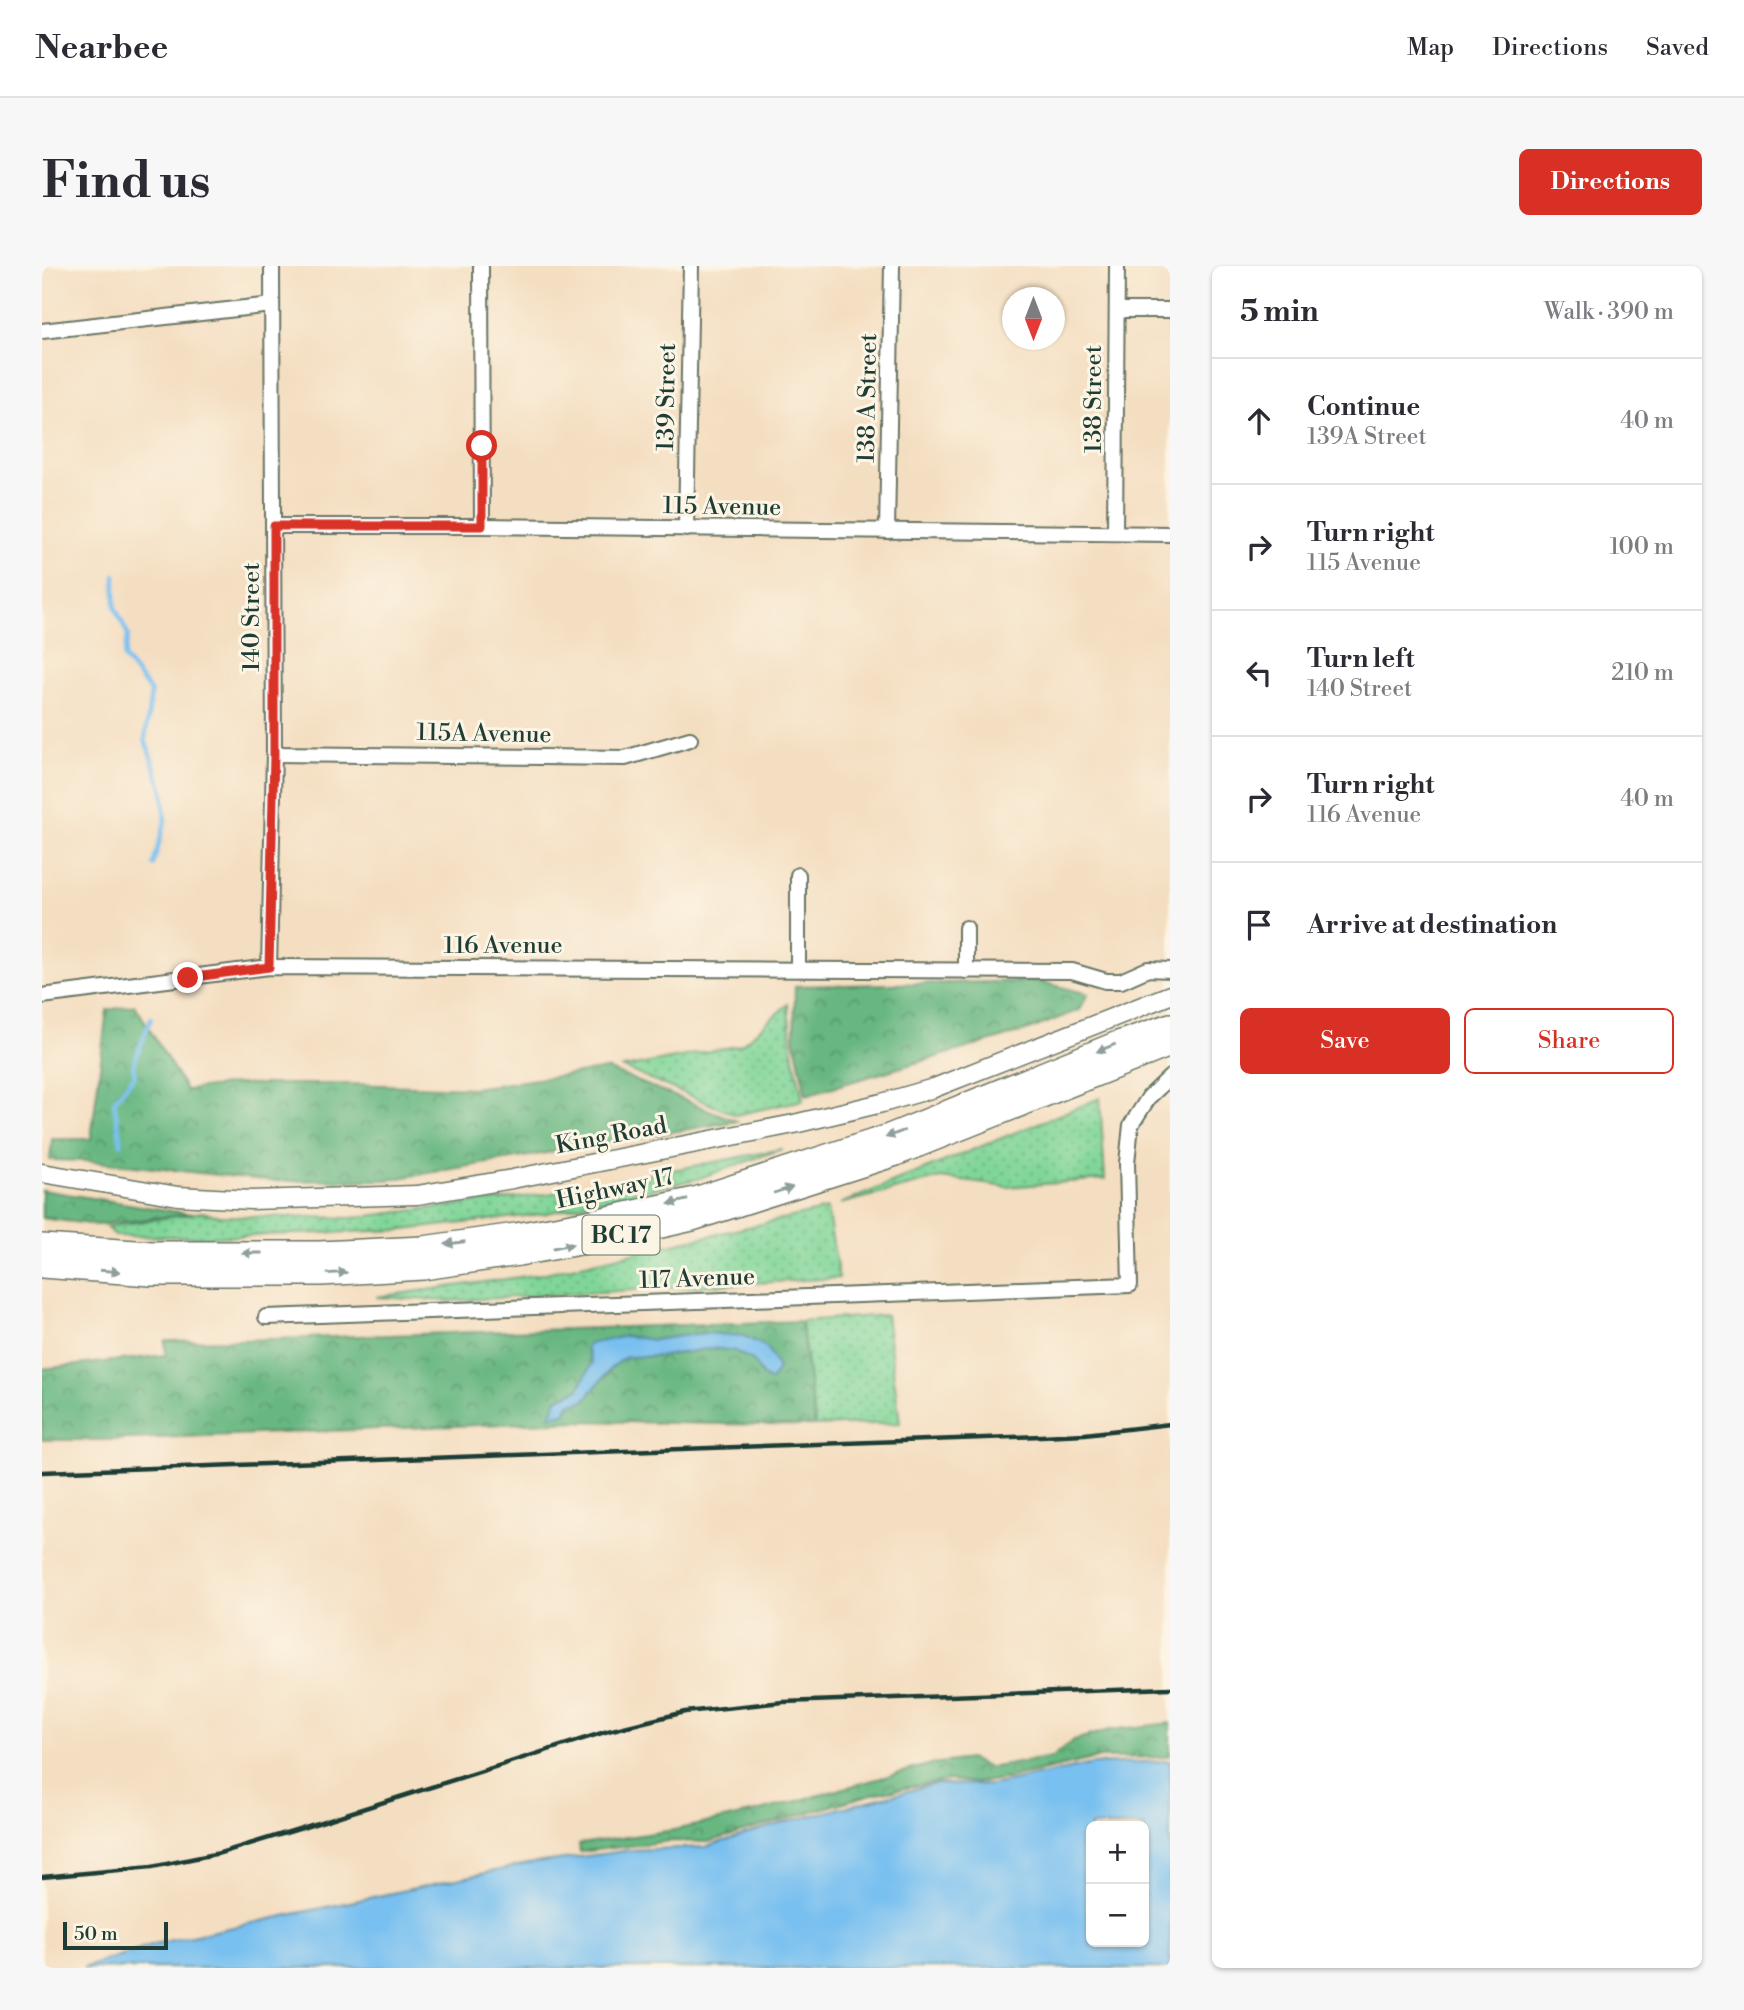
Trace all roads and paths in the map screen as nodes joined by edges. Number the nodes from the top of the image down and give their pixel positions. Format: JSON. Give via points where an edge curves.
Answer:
{"nodes":[{"id":1,"x":272,"y":266,"type":"edge"},
{"id":2,"x":481,"y":266,"type":"edge"},
{"id":3,"x":691,"y":266,"type":"edge"},
{"id":4,"x":892,"y":266,"type":"edge"},
{"id":5,"x":1117,"y":266,"type":"edge"},
{"id":6,"x":272,"y":304,"type":"junction"},
{"id":7,"x":1116,"y":310,"type":"junction"},
{"id":8,"x":1170,"y":310,"type":"edge"},
{"id":9,"x":42,"y":331,"type":"edge"},
{"id":10,"x":274,"y":526,"type":"junction"},
{"id":11,"x":482,"y":526,"type":"junction"},
{"id":12,"x":686,"y":529,"type":"junction"},
{"id":13,"x":887,"y":531,"type":"junction"},
{"id":14,"x":1115,"y":533,"type":"junction"},
{"id":15,"x":1170,"y":534,"type":"edge"},
{"id":16,"x":691,"y":739,"type":"dead end"},
{"id":17,"x":274,"y":754,"type":"junction"},
{"id":18,"x":798,"y":875,"type":"dead end"},
{"id":19,"x":966,"y":928,"type":"dead end"},
{"id":20,"x":269,"y":967,"type":"junction"},
{"id":21,"x":798,"y":969,"type":"junction"},
{"id":22,"x":1170,"y":970,"type":"edge"},
{"id":23,"x":966,"y":971,"type":"junction"},
{"id":24,"x":1170,"y":995,"type":"edge"},
{"id":25,"x":42,"y":996,"type":"edge"},
{"id":26,"x":1170,"y":1024,"type":"edge"},
{"id":27,"x":1170,"y":1045,"type":"edge"},
{"id":28,"x":1170,"y":1077,"type":"edge"},
{"id":29,"x":42,"y":1173,"type":"edge"},
{"id":30,"x":42,"y":1246,"type":"edge"},
{"id":31,"x":42,"y":1266,"type":"edge"},
{"id":32,"x":266,"y":1317,"type":"dead end"}],
"edges":[{"from":1,"to":6,"type":"street","name":"140 Street"},
{"from":2,"to":11,"type":"street"},
{"from":3,"to":12,"type":"street","name":"139 Street"},
{"from":4,"to":13,"type":"street","name":"138 A Street"},
{"from":5,"to":7,"type":"street","name":"138 Street"},
{"from":6,"to":9,"type":"street"},
{"from":6,"to":10,"type":"street","name":"140 Street"},
{"from":7,"to":8,"type":"street"},
{"from":7,"to":14,"type":"street","name":"138 Street"},
{"from":10,"to":11,"type":"street","name":"115 Avenue"},
{"from":10,"to":17,"type":"street","name":"140 Street"},
{"from":11,"to":12,"type":"street","name":"115 Avenue"},
{"from":12,"to":13,"type":"street","name":"115 Avenue"},
{"from":13,"to":14,"type":"street","name":"115 Avenue"},
{"from":14,"to":15,"type":"street","name":"115 Avenue"},
{"from":16,"to":17,"type":"street","name":"115A Avenue","via":[[625,758]]},
{"from":17,"to":20,"type":"street","name":"140 Street"},
{"from":18,"to":21,"type":"street"},
{"from":19,"to":23,"type":"street"},
{"from":20,"to":21,"type":"street","name":"116 Avenue"},
{"from":20,"to":25,"type":"street","name":"116 Avenue"},
{"from":21,"to":23,"type":"street","name":"116 Avenue"},
{"from":22,"to":23,"type":"street","name":"116 Avenue","via":[[1148,969],[1121,982],[1072,971]]},
{"from":24,"to":29,"type":"street","name":"King Road","via":[[882,1103],[417,1195],[263,1200],[178,1196]]},
{"from":26,"to":30,"type":"highway","name":"Highway 17","number":"BC 17","one_way":true,"via":[[889,1136],[695,1199],[604,1219],[385,1250],[152,1253]]},
{"from":31,"to":27,"type":"highway","name":"Highway 17","number":"BC 17","one_way":true,"via":[[151,1274],[321,1274],[423,1268],[608,1238],[692,1219],[896,1154]]},
{"from":28,"to":32,"type":"street","name":"117 Avenue","via":[[1149,1097],[1131,1125],[1127,1163],[1130,1285]]}]}
